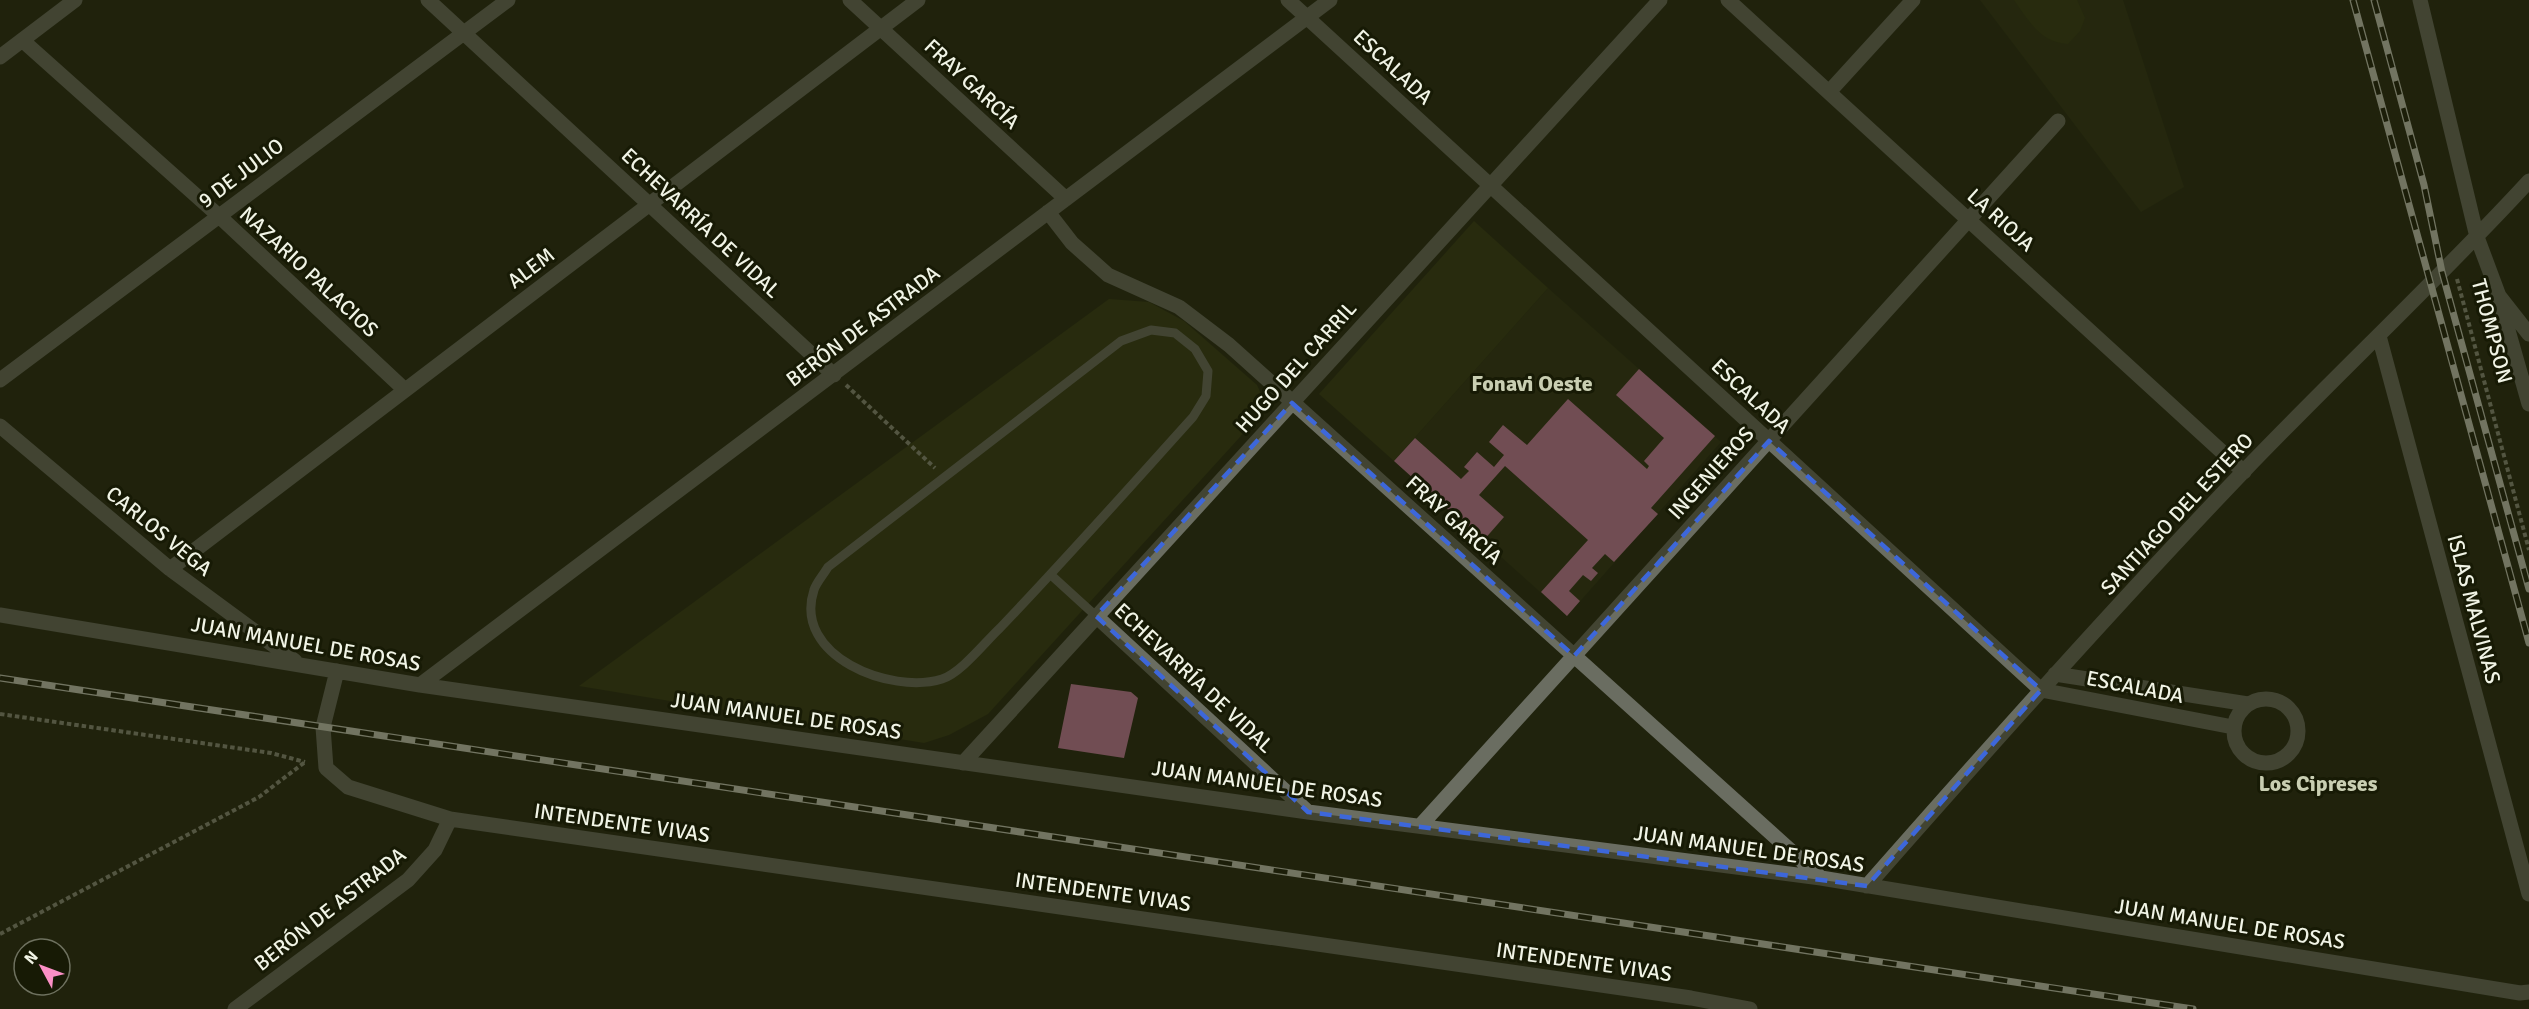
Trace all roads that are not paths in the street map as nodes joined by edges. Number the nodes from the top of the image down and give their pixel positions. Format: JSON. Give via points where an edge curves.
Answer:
{"nodes":[{"id":1,"x":75,"y":0,"type":"edge"},
{"id":2,"x":428,"y":0,"type":"edge"},
{"id":3,"x":507,"y":0,"type":"edge"},
{"id":4,"x":850,"y":0,"type":"edge"},
{"id":5,"x":918,"y":0,"type":"edge"},
{"id":6,"x":1288,"y":0,"type":"edge"},
{"id":7,"x":1330,"y":0,"type":"edge"},
{"id":8,"x":1660,"y":0,"type":"edge"},
{"id":9,"x":1728,"y":0,"type":"edge"},
{"id":10,"x":1913,"y":0,"type":"edge"},
{"id":11,"x":2420,"y":0,"type":"edge"},
{"id":12,"x":1307,"y":17,"type":"junction"},
{"id":13,"x":881,"y":28,"type":"junction"},
{"id":14,"x":464,"y":33,"type":"junction"},
{"id":15,"x":22,"y":40,"type":"junction"},
{"id":16,"x":0,"y":57,"type":"edge"},
{"id":17,"x":1829,"y":92,"type":"junction"},
{"id":18,"x":2058,"y":121,"type":"dead end"},
{"id":19,"x":2529,"y":181,"type":"edge"},
{"id":20,"x":1490,"y":186,"type":"junction"},
{"id":21,"x":1066,"y":199,"type":"junction"},
{"id":22,"x":649,"y":204,"type":"junction"},
{"id":23,"x":1048,"y":212,"type":"junction"},
{"id":24,"x":219,"y":216,"type":"junction"},
{"id":25,"x":1969,"y":219,"type":"junction"},
{"id":26,"x":2477,"y":237,"type":"junction"},
{"id":27,"x":2499,"y":296,"type":"junction"},
{"id":28,"x":2529,"y":334,"type":"edge"},
{"id":29,"x":2379,"y":336,"type":"junction"},
{"id":30,"x":834,"y":375,"type":"junction"},
{"id":31,"x":0,"y":380,"type":"edge"},
{"id":32,"x":405,"y":390,"type":"junction"},
{"id":33,"x":1292,"y":403,"type":"junction"},
{"id":34,"x":2529,"y":404,"type":"edge"},
{"id":35,"x":0,"y":426,"type":"edge"},
{"id":36,"x":1768,"y":441,"type":"junction"},
{"id":37,"x":2244,"y":472,"type":"junction"},
{"id":38,"x":170,"y":569,"type":"junction"},
{"id":39,"x":1051,"y":575,"type":"junction"},
{"id":40,"x":0,"y":615,"type":"edge"},
{"id":41,"x":1096,"y":616,"type":"junction"},
{"id":42,"x":1574,"y":656,"type":"junction"},
{"id":43,"x":297,"y":663,"type":"junction"},
{"id":44,"x":337,"y":671,"type":"junction"},
{"id":45,"x":2055,"y":674,"type":"junction"},
{"id":46,"x":420,"y":685,"type":"junction"},
{"id":47,"x":2041,"y":690,"type":"junction"},
{"id":48,"x":2248,"y":704,"type":"junction"},
{"id":49,"x":2233,"y":727,"type":"junction"},
{"id":50,"x":963,"y":763,"type":"junction"},
{"id":51,"x":1308,"y":812,"type":"junction"},
{"id":52,"x":450,"y":819,"type":"junction"},
{"id":53,"x":1420,"y":826,"type":"junction"},
{"id":54,"x":1821,"y":878,"type":"junction"},
{"id":55,"x":1867,"y":886,"type":"junction"},
{"id":56,"x":2529,"y":894,"type":"edge"},
{"id":57,"x":2529,"y":992,"type":"edge"},
{"id":58,"x":1688,"y":1004,"type":"edge"},
{"id":59,"x":235,"y":1009,"type":"edge"},
{"id":60,"x":1750,"y":1009,"type":"edge"}],
"edges":[{"from":1,"to":15,"type":"street"},
{"from":2,"to":14,"type":"street","name":"ECHEVARRÍA DE VIDAL"},
{"from":3,"to":14,"type":"street","name":"9 DE JULIO"},
{"from":4,"to":13,"type":"street","name":"FRAY GARCÍA"},
{"from":5,"to":13,"type":"street","name":"ALEM"},
{"from":6,"to":12,"type":"street","name":"ESCALADA"},
{"from":7,"to":12,"type":"street","name":"BERÓN DE ASTRADA"},
{"from":8,"to":20,"type":"street","name":"HUGO DEL CARRIL"},
{"from":9,"to":17,"type":"street","name":"LA RIOJA"},
{"from":10,"to":17,"type":"street"},
{"from":11,"to":26,"type":"street"},
{"from":12,"to":20,"type":"street","name":"ESCALADA"},
{"from":12,"to":21,"type":"street","name":"BERÓN DE ASTRADA"},
{"from":13,"to":21,"type":"street","name":"FRAY GARCÍA"},
{"from":13,"to":22,"type":"street","name":"ALEM"},
{"from":14,"to":22,"type":"street","name":"ECHEVARRÍA DE VIDAL"},
{"from":14,"to":24,"type":"street","name":"9 DE JULIO"},
{"from":15,"to":16,"type":"street"},
{"from":15,"to":24,"type":"street","name":"NAZARIO PALACIOS"},
{"from":17,"to":25,"type":"street","name":"LA RIOJA"},
{"from":18,"to":25,"type":"street","name":"INGENIEROS"},
{"from":19,"to":26,"type":"street","name":"SANTIAGO DEL ESTERO"},
{"from":20,"to":33,"type":"street","name":"HUGO DEL CARRIL"},
{"from":20,"to":36,"type":"street","name":"ESCALADA"},
{"from":21,"to":23,"type":"street","name":"BERÓN DE ASTRADA"},
{"from":22,"to":30,"type":"street","name":"ECHEVARRÍA DE VIDAL"},
{"from":22,"to":32,"type":"street","name":"ALEM"},
{"from":23,"to":30,"type":"street","name":"BERÓN DE ASTRADA"},
{"from":23,"to":33,"type":"street","name":"FRAY GARCÍA","via":[[1072,243],[1108,275],[1179,307],[1229,345]]},
{"from":24,"to":31,"type":"street","name":"9 DE JULIO"},
{"from":24,"to":32,"type":"street","name":"NAZARIO PALACIOS"},
{"from":25,"to":36,"type":"street","name":"INGENIEROS"},
{"from":25,"to":37,"type":"street","name":"LA RIOJA"},
{"from":26,"to":27,"type":"street"},
{"from":26,"to":29,"type":"street","name":"SANTIAGO DEL ESTERO"},
{"from":27,"to":28,"type":"street"},
{"from":27,"to":34,"type":"street","name":"THOMPSON"},
{"from":29,"to":37,"type":"street","name":"SANTIAGO DEL ESTERO"},
{"from":29,"to":56,"type":"street","name":"ISLAS MALVINAS"},
{"from":30,"to":46,"type":"street","name":"BERÓN DE ASTRADA"},
{"from":32,"to":38,"type":"street","name":"ALEM"},
{"from":33,"to":41,"type":"street","name":"HUGO DEL CARRIL"},
{"from":33,"to":42,"type":"street","name":"FRAY GARCÍA"},
{"from":35,"to":38,"type":"street","name":"CARLOS VEGA"},
{"from":36,"to":42,"type":"street","name":"INGENIEROS"},
{"from":36,"to":47,"type":"street","name":"ESCALADA"},
{"from":37,"to":45,"type":"street","name":"SANTIAGO DEL ESTERO"},
{"from":38,"to":43,"type":"street","name":"CARLOS VEGA"},
{"from":39,"to":39,"type":"lane","via":[[1193,417],[1206,396],[1208,372],[1195,349],[1175,333],[1151,330],[1121,341],[828,567],[813,591],[812,617],[823,643],[849,666],[882,680],[917,684],[945,678],[968,660]]},
{"from":39,"to":41,"type":"lane","name":"ECHEVARRÍA DE VIDAL"},
{"from":40,"to":43,"type":"street","name":"JUAN MANUEL DE ROSAS"},
{"from":41,"to":50,"type":"street","name":"HUGO DEL CARRIL"},
{"from":41,"to":51,"type":"street","name":"ECHEVARRÍA DE VIDAL"},
{"from":42,"to":53,"type":"street","name":"INGENIEROS"},
{"from":42,"to":54,"type":"street","name":"FRAY GARCÍA"},
{"from":43,"to":44,"type":"street","name":"JUAN MANUEL DE ROSAS"},
{"from":44,"to":46,"type":"street","name":"JUAN MANUEL DE ROSAS"},
{"from":44,"to":52,"type":"street","via":[[322,727],[326,768],[348,788]]},
{"from":45,"to":47,"type":"street","name":"SANTIAGO DEL ESTERO"},
{"from":45,"to":48,"type":"street","name":"ESCALADA"},
{"from":46,"to":50,"type":"street","name":"JUAN MANUEL DE ROSAS"},
{"from":47,"to":49,"type":"street","name":"ESCALADA"},
{"from":47,"to":55,"type":"street","name":"SANTIAGO DEL ESTERO"},
{"from":48,"to":49,"type":"street"},
{"from":48,"to":49,"type":"street","name":"ESCALADA","via":[[2274,699],[2290,709],[2298,735],[2290,752],[2275,762],[2257,762],[2241,753]]},
{"from":50,"to":51,"type":"street","name":"JUAN MANUEL DE ROSAS"},
{"from":51,"to":53,"type":"street","name":"JUAN MANUEL DE ROSAS"},
{"from":52,"to":58,"type":"street","name":"INTENDENTE VIVAS"},
{"from":52,"to":59,"type":"street","name":"BERÓN DE ASTRADA","via":[[435,850],[408,880]]},
{"from":53,"to":54,"type":"street","name":"JUAN MANUEL DE ROSAS"},
{"from":54,"to":55,"type":"street","name":"JUAN MANUEL DE ROSAS"},
{"from":55,"to":57,"type":"street","name":"JUAN MANUEL DE ROSAS"},
{"from":58,"to":60,"type":"street","name":"INTENDENTE VIVAS"}]}
